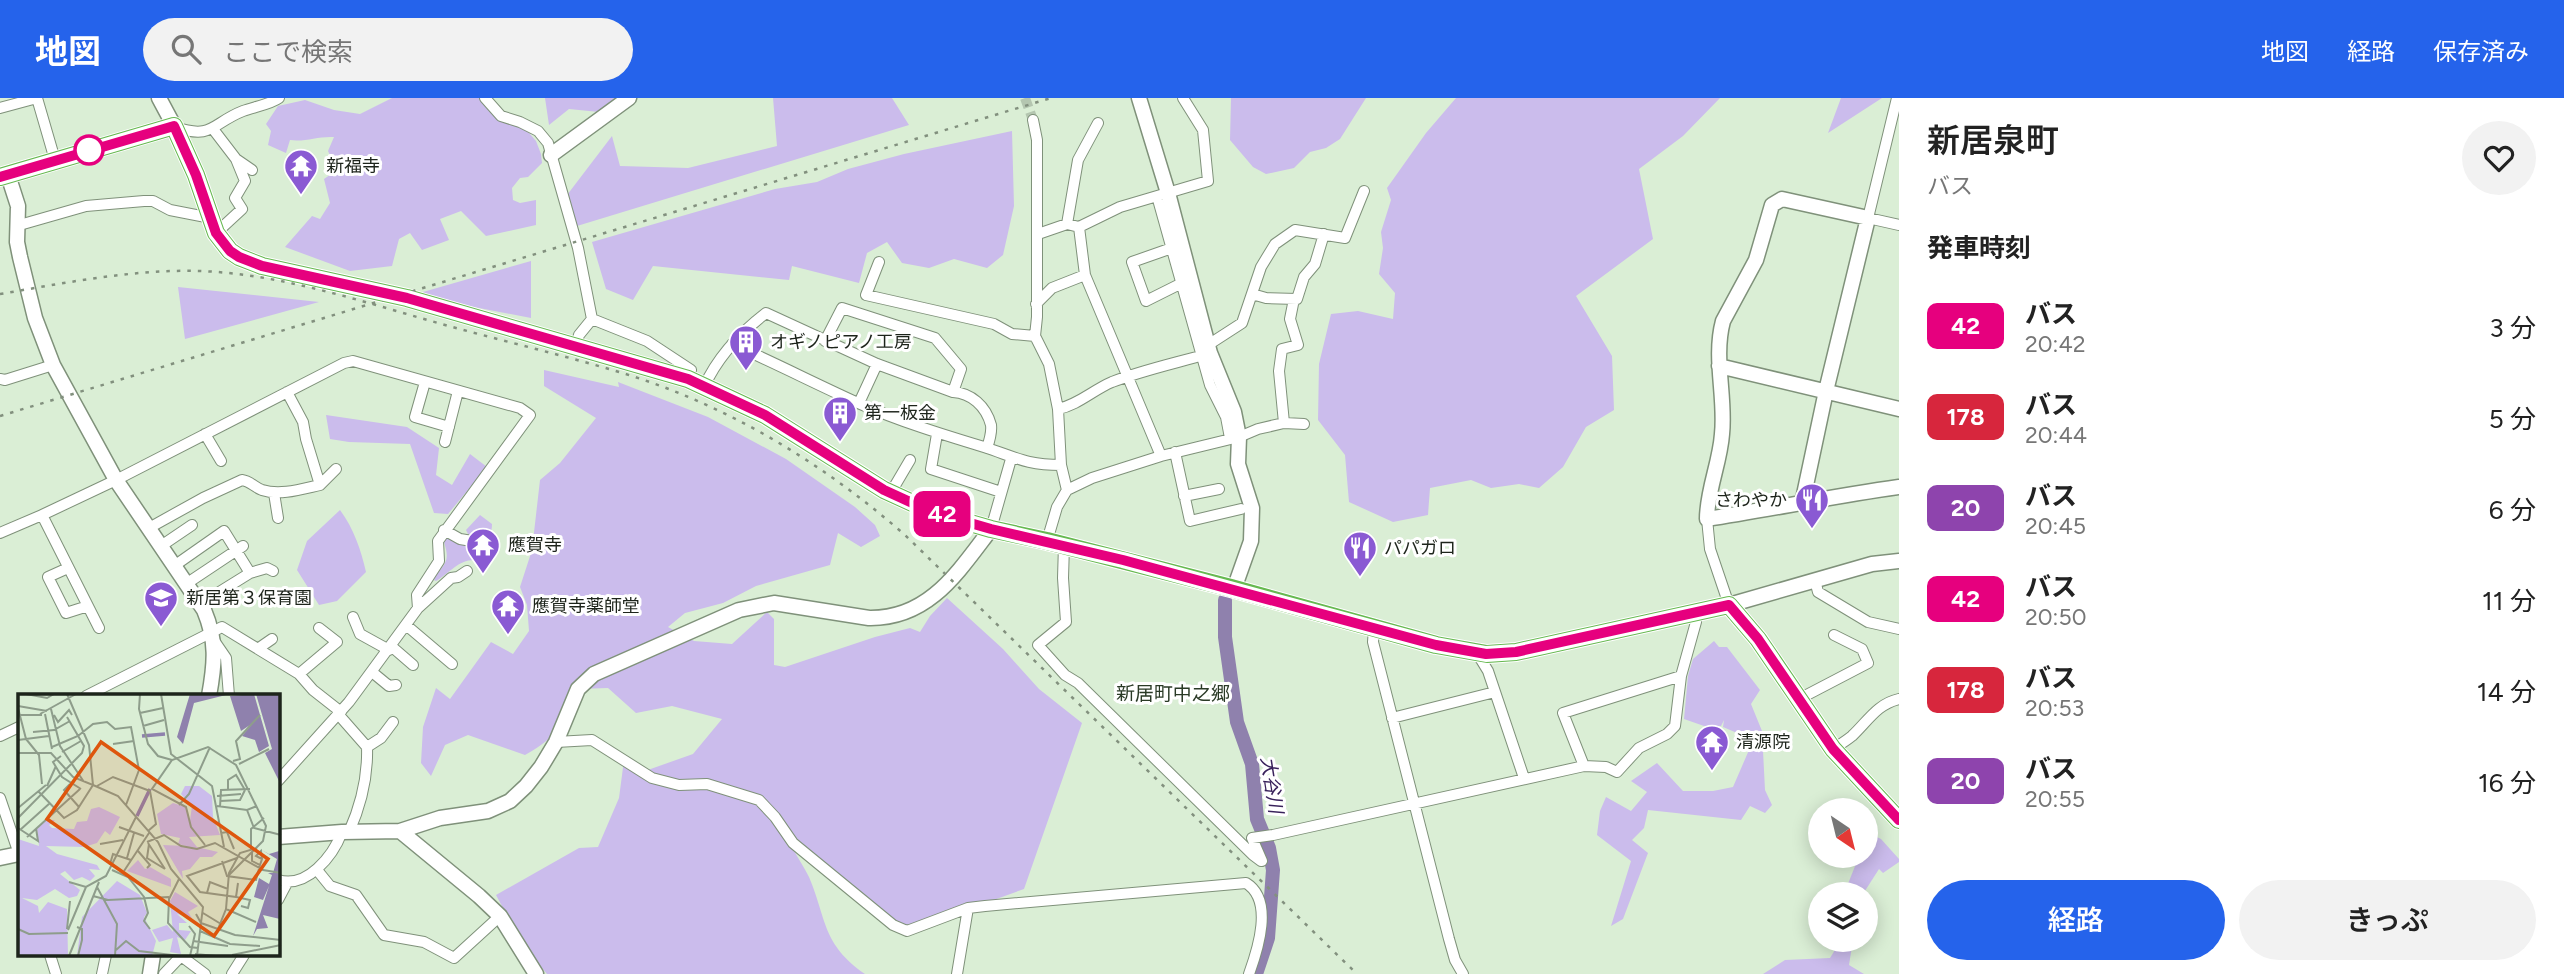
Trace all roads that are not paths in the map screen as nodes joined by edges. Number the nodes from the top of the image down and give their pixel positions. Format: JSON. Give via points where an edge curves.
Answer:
{"nodes":[{"id":1,"x":37,"y":98,"type":"edge"},
{"id":2,"x":159,"y":98,"type":"edge"},
{"id":3,"x":279,"y":98,"type":"edge"},
{"id":4,"x":485,"y":98,"type":"edge"},
{"id":5,"x":629,"y":98,"type":"edge"},
{"id":6,"x":1183,"y":98,"type":"edge"},
{"id":7,"x":1897,"y":98,"type":"edge"},
{"id":8,"x":1141,"y":99,"type":"edge"},
{"id":9,"x":0,"y":108,"type":"edge"},
{"id":10,"x":1033,"y":120,"type":"tunnel mouth"},
{"id":11,"x":1098,"y":123,"type":"dead end"},
{"id":12,"x":174,"y":126,"type":"junction"},
{"id":13,"x":213,"y":128,"type":"junction"},
{"id":14,"x":551,"y":155,"type":"junction"},
{"id":15,"x":236,"y":159,"type":"junction"},
{"id":16,"x":55,"y":160,"type":"junction"},
{"id":17,"x":252,"y":170,"type":"dead end"},
{"id":18,"x":4,"y":176,"type":"edge"},
{"id":19,"x":1364,"y":191,"type":"dead end"},
{"id":20,"x":1163,"y":195,"type":"junction"},
{"id":21,"x":1868,"y":218,"type":"junction"},
{"id":22,"x":1067,"y":224,"type":"junction"},
{"id":23,"x":1899,"y":225,"type":"edge"},
{"id":24,"x":16,"y":226,"type":"junction"},
{"id":25,"x":213,"y":226,"type":"junction"},
{"id":26,"x":1079,"y":227,"type":"junction"},
{"id":27,"x":1038,"y":234,"type":"junction"},
{"id":28,"x":1324,"y":234,"type":"junction"},
{"id":29,"x":1172,"y":248,"type":"junction"},
{"id":30,"x":879,"y":262,"type":"dead end"},
{"id":31,"x":1085,"y":275,"type":"junction"},
{"id":32,"x":1182,"y":283,"type":"junction"},
{"id":33,"x":1252,"y":294,"type":"junction"},
{"id":34,"x":1294,"y":299,"type":"junction"},
{"id":35,"x":1036,"y":304,"type":"junction"},
{"id":36,"x":592,"y":319,"type":"junction"},
{"id":37,"x":1035,"y":336,"type":"junction"},
{"id":38,"x":825,"y":341,"type":"junction"},
{"id":39,"x":732,"y":344,"type":"junction"},
{"id":40,"x":576,"y":345,"type":"junction"},
{"id":41,"x":1207,"y":351,"type":"junction"},
{"id":42,"x":877,"y":364,"type":"junction"},
{"id":43,"x":53,"y":365,"type":"junction"},
{"id":44,"x":1719,"y":366,"type":"junction"},
{"id":45,"x":1129,"y":376,"type":"junction"},
{"id":46,"x":0,"y":379,"type":"edge"},
{"id":47,"x":425,"y":382,"type":"junction"},
{"id":48,"x":696,"y":383,"type":"junction"},
{"id":49,"x":458,"y":391,"type":"junction"},
{"id":50,"x":1826,"y":391,"type":"junction"},
{"id":51,"x":287,"y":392,"type":"junction"},
{"id":52,"x":953,"y":392,"type":"junction"},
{"id":53,"x":859,"y":403,"type":"junction"},
{"id":54,"x":1058,"y":409,"type":"junction"},
{"id":55,"x":1899,"y":409,"type":"edge"},
{"id":56,"x":1284,"y":423,"type":"junction"},
{"id":57,"x":1304,"y":424,"type":"dead end"},
{"id":58,"x":449,"y":427,"type":"junction"},
{"id":59,"x":205,"y":434,"type":"junction"},
{"id":60,"x":937,"y":434,"type":"junction"},
{"id":61,"x":1234,"y":437,"type":"junction"},
{"id":62,"x":445,"y":442,"type":"dead end"},
{"id":63,"x":987,"y":449,"type":"junction"},
{"id":64,"x":1175,"y":452,"type":"junction"},
{"id":65,"x":1161,"y":456,"type":"junction"},
{"id":66,"x":1011,"y":459,"type":"junction"},
{"id":67,"x":911,"y":460,"type":"dead end"},
{"id":68,"x":221,"y":461,"type":"dead end"},
{"id":69,"x":1061,"y":465,"type":"junction"},
{"id":70,"x":336,"y":470,"type":"dead end"},
{"id":71,"x":116,"y":481,"type":"junction"},
{"id":72,"x":320,"y":485,"type":"junction"},
{"id":73,"x":1899,"y":487,"type":"edge"},
{"id":74,"x":1219,"y":489,"type":"dead end"},
{"id":75,"x":1067,"y":490,"type":"junction"},
{"id":76,"x":1001,"y":492,"type":"junction"},
{"id":77,"x":274,"y":493,"type":"junction"},
{"id":78,"x":890,"y":494,"type":"junction"},
{"id":79,"x":1184,"y":496,"type":"junction"},
{"id":80,"x":1802,"y":504,"type":"junction"},
{"id":81,"x":1241,"y":509,"type":"dead end"},
{"id":82,"x":42,"y":516,"type":"junction"},
{"id":83,"x":278,"y":518,"type":"dead end"},
{"id":84,"x":1707,"y":519,"type":"junction"},
{"id":85,"x":192,"y":525,"type":"dead end"},
{"id":86,"x":149,"y":528,"type":"junction"},
{"id":87,"x":991,"y":529,"type":"junction"},
{"id":88,"x":444,"y":530,"type":"junction"},
{"id":89,"x":0,"y":533,"type":"edge"},
{"id":90,"x":1056,"y":543,"type":"junction"},
{"id":91,"x":161,"y":546,"type":"junction"},
{"id":92,"x":240,"y":548,"type":"junction"},
{"id":93,"x":479,"y":551,"type":"dead end"},
{"id":94,"x":1899,"y":561,"type":"edge"},
{"id":95,"x":174,"y":566,"type":"junction"},
{"id":96,"x":68,"y":568,"type":"junction"},
{"id":97,"x":467,"y":570,"type":"dead end"},
{"id":98,"x":273,"y":571,"type":"dead end"},
{"id":99,"x":250,"y":573,"type":"junction"},
{"id":100,"x":1815,"y":580,"type":"junction"},
{"id":101,"x":186,"y":584,"type":"junction"},
{"id":102,"x":1228,"y":588,"type":"junction"},
{"id":103,"x":200,"y":604,"type":"junction"},
{"id":104,"x":1729,"y":605,"type":"junction"},
{"id":105,"x":88,"y":606,"type":"junction"},
{"id":106,"x":418,"y":608,"type":"junction"},
{"id":107,"x":1694,"y":612,"type":"junction"},
{"id":108,"x":353,"y":617,"type":"dead end"},
{"id":109,"x":406,"y":625,"type":"junction"},
{"id":110,"x":99,"y":628,"type":"dead end"},
{"id":111,"x":319,"y":628,"type":"dead end"},
{"id":112,"x":1374,"y":628,"type":"junction"},
{"id":113,"x":1899,"y":629,"type":"edge"},
{"id":114,"x":1834,"y":635,"type":"dead end"},
{"id":115,"x":214,"y":637,"type":"junction"},
{"id":116,"x":272,"y":639,"type":"dead end"},
{"id":117,"x":390,"y":648,"type":"junction"},
{"id":118,"x":259,"y":649,"type":"junction"},
{"id":119,"x":1477,"y":653,"type":"junction"},
{"id":120,"x":452,"y":664,"type":"dead end"},
{"id":121,"x":413,"y":665,"type":"dead end"},
{"id":122,"x":372,"y":672,"type":"junction"},
{"id":123,"x":299,"y":674,"type":"junction"},
{"id":124,"x":1681,"y":676,"type":"junction"},
{"id":125,"x":396,"y":685,"type":"dead end"},
{"id":126,"x":1496,"y":692,"type":"junction"},
{"id":127,"x":90,"y":694,"type":"edge"},
{"id":128,"x":209,"y":694,"type":"edge"},
{"id":129,"x":229,"y":694,"type":"edge"},
{"id":130,"x":1799,"y":699,"type":"junction"},
{"id":131,"x":1899,"y":699,"type":"edge"},
{"id":132,"x":340,"y":713,"type":"junction"},
{"id":133,"x":1392,"y":718,"type":"junction"},
{"id":134,"x":393,"y":722,"type":"dead end"},
{"id":135,"x":18,"y":727,"type":"edge"},
{"id":136,"x":0,"y":736,"type":"edge"},
{"id":137,"x":556,"y":742,"type":"junction"},
{"id":138,"x":367,"y":747,"type":"junction"},
{"id":139,"x":1833,"y":749,"type":"junction"},
{"id":140,"x":1584,"y":766,"type":"junction"},
{"id":141,"x":1524,"y":778,"type":"junction"},
{"id":142,"x":280,"y":779,"type":"edge"},
{"id":143,"x":0,"y":798,"type":"edge"},
{"id":144,"x":1414,"y":804,"type":"junction"},
{"id":145,"x":1899,"y":820,"type":"edge"},
{"id":146,"x":400,"y":831,"type":"junction"},
{"id":147,"x":345,"y":832,"type":"junction"},
{"id":148,"x":280,"y":837,"type":"edge"},
{"id":149,"x":18,"y":851,"type":"edge"},
{"id":150,"x":18,"y":854,"type":"edge"},
{"id":151,"x":0,"y":858,"type":"edge"},
{"id":152,"x":317,"y":870,"type":"junction"},
{"id":153,"x":282,"y":882,"type":"edge"},
{"id":154,"x":968,"y":908,"type":"junction"},
{"id":155,"x":500,"y":916,"type":"junction"},
{"id":156,"x":50,"y":956,"type":"edge"},
{"id":157,"x":106,"y":956,"type":"edge"},
{"id":158,"x":153,"y":956,"type":"edge"},
{"id":159,"x":181,"y":956,"type":"edge"},
{"id":160,"x":183,"y":956,"type":"edge"},
{"id":161,"x":242,"y":956,"type":"edge"},
{"id":162,"x":56,"y":974,"type":"edge"},
{"id":163,"x":102,"y":974,"type":"edge"},
{"id":164,"x":150,"y":974,"type":"edge"},
{"id":165,"x":164,"y":974,"type":"edge"},
{"id":166,"x":205,"y":974,"type":"edge"},
{"id":167,"x":232,"y":974,"type":"edge"},
{"id":168,"x":536,"y":974,"type":"edge"},
{"id":169,"x":957,"y":974,"type":"edge"},
{"id":170,"x":1249,"y":974,"type":"edge"},
{"id":171,"x":1463,"y":974,"type":"edge"}],
"edges":[{"from":1,"to":9,"type":"street"},
{"from":1,"to":16,"type":"street"},
{"from":2,"to":12,"type":"street"},
{"from":3,"to":13,"type":"street","via":[[239,112]]},
{"from":4,"to":14,"type":"street","via":[[500,116],[538,131]]},
{"from":5,"to":14,"type":"street"},
{"from":6,"to":20,"type":"street","via":[[1203,130],[1208,181]]},
{"from":7,"to":21,"type":"street"},
{"from":8,"to":20,"type":"street"},
{"from":10,"to":27,"type":"street"},
{"from":11,"to":22,"type":"street","via":[[1079,160]]},
{"from":12,"to":13,"type":"street","via":[[192,132]]},
{"from":12,"to":16,"type":"highway"},
{"from":12,"to":25,"type":"highway"},
{"from":13,"to":15,"type":"street"},
{"from":14,"to":36,"type":"street","via":[[578,248]]},
{"from":15,"to":17,"type":"street"},
{"from":15,"to":25,"type":"street","via":[[245,181],[234,198],[242,209]]},
{"from":16,"to":18,"type":"highway"},
{"from":18,"to":24,"type":"street","via":[[18,206]]},
{"from":19,"to":28,"type":"street","via":[[1345,238]]},
{"from":20,"to":26,"type":"street","via":[[1120,207]]},
{"from":20,"to":29,"type":"street"},
{"from":20,"to":41,"type":"street"},
{"from":21,"to":23,"type":"street"},
{"from":21,"to":44,"type":"street","via":[[1776,201],[1756,260],[1723,321]]},
{"from":21,"to":50,"type":"street"},
{"from":22,"to":26,"type":"street"},
{"from":22,"to":27,"type":"street"},
{"from":24,"to":25,"type":"street","via":[[86,206],[153,201]]},
{"from":24,"to":43,"type":"street","via":[[35,318]]},
{"from":25,"to":40,"type":"highway","via":[[230,251],[262,266],[407,298]]},
{"from":26,"to":31,"type":"street"},
{"from":27,"to":35,"type":"street"},
{"from":28,"to":33,"type":"street","via":[[1296,230],[1275,244]]},
{"from":28,"to":34,"type":"street","via":[[1315,264]]},
{"from":29,"to":32,"type":"street"},
{"from":29,"to":32,"type":"street","via":[[1132,262],[1146,301]]},
{"from":30,"to":37,"type":"street","via":[[866,295]]},
{"from":31,"to":35,"type":"street","via":[[1052,288]]},
{"from":31,"to":45,"type":"street"},
{"from":32,"to":41,"type":"street"},
{"from":33,"to":34,"type":"street"},
{"from":33,"to":41,"type":"street","via":[[1242,323]]},
{"from":34,"to":56,"type":"street","via":[[1290,319],[1298,345],[1282,349],[1279,371]]},
{"from":35,"to":37,"type":"street"},
{"from":36,"to":40,"type":"street"},
{"from":36,"to":48,"type":"street","via":[[647,341],[680,361],[691,370]]},
{"from":37,"to":54,"type":"street","via":[[1049,364]]},
{"from":38,"to":39,"type":"street","via":[[766,313]]},
{"from":38,"to":42,"type":"street"},
{"from":38,"to":52,"type":"street","via":[[842,308],[930,336],[961,369]]},
{"from":39,"to":48,"type":"street","via":[[710,375]]},
{"from":39,"to":53,"type":"street"},
{"from":40,"to":48,"type":"highway"},
{"from":41,"to":45,"type":"street"},
{"from":41,"to":61,"type":"street","via":[[1234,412]]},
{"from":42,"to":52,"type":"street"},
{"from":42,"to":53,"type":"street"},
{"from":43,"to":46,"type":"street"},
{"from":43,"to":71,"type":"street"},
{"from":44,"to":50,"type":"street"},
{"from":44,"to":84,"type":"street","via":[[1722,436]]},
{"from":45,"to":54,"type":"street"},
{"from":45,"to":65,"type":"street"},
{"from":47,"to":49,"type":"street"},
{"from":47,"to":51,"type":"street","via":[[353,361]]},
{"from":47,"to":58,"type":"street","via":[[415,418]]},
{"from":48,"to":78,"type":"highway","via":[[783,426]]},
{"from":49,"to":58,"type":"street"},
{"from":49,"to":88,"type":"street","via":[[530,415]]},
{"from":50,"to":55,"type":"street"},
{"from":50,"to":80,"type":"street"},
{"from":51,"to":59,"type":"street"},
{"from":51,"to":72,"type":"street","via":[[303,422]]},
{"from":52,"to":63,"type":"street","via":[[976,400],[986,416],[990,425]]},
{"from":53,"to":60,"type":"street"},
{"from":54,"to":69,"type":"street"},
{"from":56,"to":57,"type":"street"},
{"from":56,"to":61,"type":"street"},
{"from":58,"to":62,"type":"street"},
{"from":59,"to":68,"type":"street"},
{"from":59,"to":71,"type":"street"},
{"from":60,"to":63,"type":"street"},
{"from":60,"to":76,"type":"street","via":[[931,469]]},
{"from":61,"to":64,"type":"street"},
{"from":61,"to":102,"type":"street","via":[[1252,508],[1251,541]]},
{"from":63,"to":66,"type":"street"},
{"from":64,"to":65,"type":"street"},
{"from":64,"to":79,"type":"street"},
{"from":65,"to":75,"type":"street"},
{"from":66,"to":69,"type":"street"},
{"from":66,"to":76,"type":"street"},
{"from":67,"to":78,"type":"street"},
{"from":69,"to":75,"type":"street"},
{"from":70,"to":72,"type":"street"},
{"from":71,"to":82,"type":"street"},
{"from":71,"to":86,"type":"street"},
{"from":72,"to":77,"type":"street"},
{"from":73,"to":80,"type":"street"},
{"from":74,"to":79,"type":"street"},
{"from":75,"to":90,"type":"street","via":[[1057,507]]},
{"from":76,"to":87,"type":"street"},
{"from":77,"to":83,"type":"street"},
{"from":77,"to":86,"type":"street","via":[[242,480]]},
{"from":78,"to":87,"type":"highway"},
{"from":79,"to":81,"type":"street","via":[[1190,521]]},
{"from":80,"to":84,"type":"street"},
{"from":82,"to":89,"type":"street"},
{"from":82,"to":96,"type":"street"},
{"from":84,"to":104,"type":"street","via":[[1710,549]]},
{"from":85,"to":91,"type":"street"},
{"from":86,"to":91,"type":"street"},
{"from":87,"to":90,"type":"highway"},
{"from":87,"to":137,"type":"street","via":[[960,570],[911,612],[869,618],[774,603],[738,610],[594,674],[578,688]]},
{"from":88,"to":93,"type":"street","via":[[472,541]]},
{"from":88,"to":106,"type":"street","via":[[436,544],[439,561],[417,595]]},
{"from":90,"to":102,"type":"highway"},
{"from":90,"to":144,"type":"street","via":[[1066,622],[1038,645],[1253,855],[1262,861],[1252,838]]},
{"from":91,"to":95,"type":"street"},
{"from":92,"to":95,"type":"street","via":[[224,531]]},
{"from":92,"to":99,"type":"street"},
{"from":92,"to":101,"type":"street"},
{"from":94,"to":100,"type":"street","via":[[1881,561]]},
{"from":95,"to":101,"type":"street"},
{"from":96,"to":105,"type":"street"},
{"from":96,"to":105,"type":"street","via":[[48,577],[66,613]]},
{"from":97,"to":106,"type":"street"},
{"from":98,"to":99,"type":"street","via":[[267,568]]},
{"from":99,"to":103,"type":"street"},
{"from":100,"to":104,"type":"street"},
{"from":100,"to":113,"type":"street","via":[[1818,592],[1868,622]]},
{"from":101,"to":103,"type":"street"},
{"from":102,"to":112,"type":"highway"},
{"from":103,"to":115,"type":"street"},
{"from":104,"to":107,"type":"highway"},
{"from":104,"to":130,"type":"highway"},
{"from":105,"to":110,"type":"street"},
{"from":106,"to":109,"type":"street"},
{"from":107,"to":119,"type":"highway","via":[[1526,650]]},
{"from":107,"to":124,"type":"street","via":[[1696,622]]},
{"from":108,"to":117,"type":"street","via":[[360,634]]},
{"from":109,"to":117,"type":"street"},
{"from":109,"to":120,"type":"street"},
{"from":111,"to":123,"type":"street","via":[[337,642]]},
{"from":112,"to":119,"type":"highway"},
{"from":112,"to":133,"type":"street","via":[[1373,642]]},
{"from":114,"to":130,"type":"street","via":[[1862,649],[1868,663]]},
{"from":115,"to":118,"type":"street","via":[[222,627]]},
{"from":115,"to":127,"type":"street"},
{"from":115,"to":128,"type":"street"},
{"from":115,"to":129,"type":"street","via":[[226,657]]},
{"from":116,"to":118,"type":"street"},
{"from":117,"to":121,"type":"street"},
{"from":117,"to":122,"type":"street"},
{"from":118,"to":123,"type":"street"},
{"from":119,"to":126,"type":"street"},
{"from":122,"to":125,"type":"street","via":[[389,686]]},
{"from":122,"to":132,"type":"street"},
{"from":123,"to":132,"type":"street"},
{"from":124,"to":140,"type":"street","via":[[1675,726],[1667,734],[1639,748],[1617,772]]},
{"from":124,"to":140,"type":"street","via":[[1563,713]]},
{"from":126,"to":133,"type":"street"},
{"from":126,"to":141,"type":"street"},
{"from":130,"to":139,"type":"highway"},
{"from":131,"to":139,"type":"street","via":[[1886,702]]},
{"from":132,"to":138,"type":"street"},
{"from":132,"to":142,"type":"street"},
{"from":133,"to":144,"type":"street"},
{"from":134,"to":138,"type":"street"},
{"from":135,"to":136,"type":"street"},
{"from":137,"to":146,"type":"street","via":[[510,801],[488,811],[440,818]]},
{"from":137,"to":154,"type":"street","via":[[592,740],[652,778],[679,785],[706,784],[760,800],[793,843],[883,917],[907,931]]},
{"from":138,"to":147,"type":"street","via":[[360,808]]},
{"from":139,"to":145,"type":"highway"},
{"from":140,"to":141,"type":"street"},
{"from":141,"to":144,"type":"street"},
{"from":143,"to":149,"type":"street"},
{"from":144,"to":171,"type":"street","via":[[1448,939]]},
{"from":146,"to":147,"type":"street"},
{"from":146,"to":155,"type":"street"},
{"from":147,"to":148,"type":"street"},
{"from":147,"to":152,"type":"street"},
{"from":150,"to":151,"type":"street"},
{"from":152,"to":153,"type":"street"},
{"from":152,"to":155,"type":"street","via":[[330,886],[356,895],[384,935],[425,942],[454,958]]},
{"from":154,"to":169,"type":"street"},
{"from":154,"to":170,"type":"street","via":[[1246,883],[1262,901],[1259,946]]},
{"from":155,"to":168,"type":"street"},
{"from":156,"to":162,"type":"street"},
{"from":157,"to":163,"type":"street"},
{"from":158,"to":164,"type":"street"},
{"from":159,"to":165,"type":"street"},
{"from":160,"to":166,"type":"street"},
{"from":161,"to":167,"type":"street"}]}
